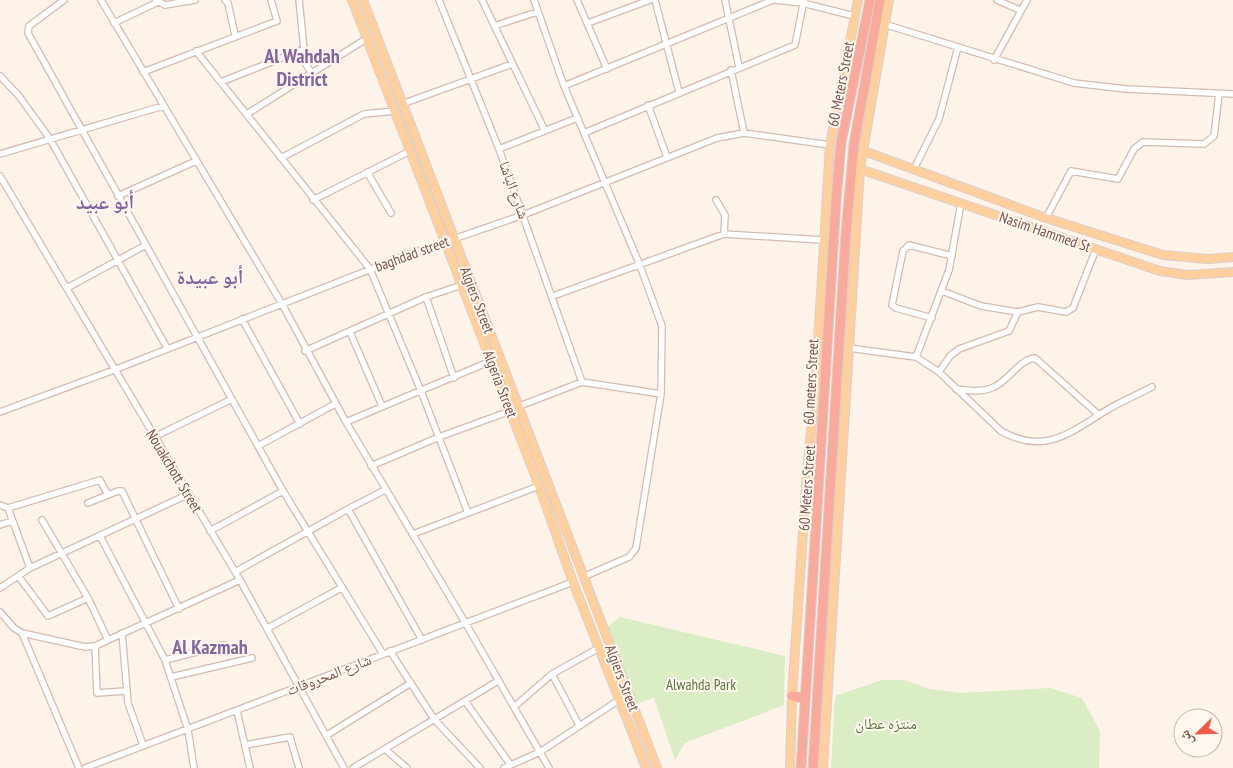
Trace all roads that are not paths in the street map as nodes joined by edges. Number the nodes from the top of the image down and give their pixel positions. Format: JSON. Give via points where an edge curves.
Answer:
{"nodes":[{"id":1,"x":64,"y":0,"type":"edge"},
{"id":2,"x":101,"y":0,"type":"edge"},
{"id":3,"x":195,"y":0,"type":"edge"},
{"id":4,"x":225,"y":0,"type":"edge"},
{"id":5,"x":270,"y":0,"type":"edge"},
{"id":6,"x":299,"y":0,"type":"edge"},
{"id":7,"x":352,"y":0,"type":"edge"},
{"id":8,"x":363,"y":0,"type":"edge"},
{"id":9,"x":439,"y":0,"type":"edge"},
{"id":10,"x":482,"y":0,"type":"edge"},
{"id":11,"x":534,"y":0,"type":"edge"},
{"id":12,"x":577,"y":0,"type":"edge"},
{"id":13,"x":650,"y":0,"type":"edge"},
{"id":14,"x":654,"y":0,"type":"edge"},
{"id":15,"x":725,"y":0,"type":"edge"},
{"id":16,"x":858,"y":0,"type":"edge"},
{"id":17,"x":870,"y":0,"type":"edge"},
{"id":18,"x":880,"y":0,"type":"edge"},
{"id":19,"x":889,"y":0,"type":"edge"},
{"id":20,"x":996,"y":0,"type":"edge"},
{"id":21,"x":1027,"y":0,"type":"edge"},
{"id":22,"x":157,"y":1,"type":"edge"},
{"id":23,"x":771,"y":1,"type":"edge"},
{"id":24,"x":804,"y":1,"type":"edge"},
{"id":25,"x":1020,"y":10,"type":"junction"},
{"id":26,"x":537,"y":12,"type":"junction"},
{"id":27,"x":854,"y":16,"type":"junction"},
{"id":28,"x":730,"y":18,"type":"junction"},
{"id":29,"x":114,"y":23,"type":"junction"},
{"id":30,"x":588,"y":23,"type":"junction"},
{"id":31,"x":879,"y":23,"type":"junction"},
{"id":32,"x":494,"y":26,"type":"junction"},
{"id":33,"x":374,"y":31,"type":"junction"},
{"id":34,"x":235,"y":35,"type":"junction"},
{"id":35,"x":366,"y":39,"type":"junction"},
{"id":36,"x":666,"y":43,"type":"junction"},
{"id":37,"x":958,"y":48,"type":"junction"},
{"id":38,"x":196,"y":51,"type":"junction"},
{"id":39,"x":298,"y":51,"type":"junction"},
{"id":40,"x":994,"y":60,"type":"junction"},
{"id":41,"x":512,"y":64,"type":"junction"},
{"id":42,"x":739,"y":67,"type":"junction"},
{"id":43,"x":607,"y":68,"type":"junction"},
{"id":44,"x":732,"y":70,"type":"junction"},
{"id":45,"x":143,"y":72,"type":"junction"},
{"id":46,"x":312,"y":74,"type":"junction"},
{"id":47,"x":0,"y":76,"type":"edge"},
{"id":48,"x":471,"y":80,"type":"junction"},
{"id":49,"x":221,"y":82,"type":"junction"},
{"id":50,"x":564,"y":86,"type":"junction"},
{"id":51,"x":679,"y":92,"type":"junction"},
{"id":52,"x":1219,"y":94,"type":"junction"},
{"id":53,"x":1233,"y":94,"type":"edge"},
{"id":54,"x":402,"y":104,"type":"junction"},
{"id":55,"x":163,"y":106,"type":"junction"},
{"id":56,"x":648,"y":106,"type":"junction"},
{"id":57,"x":395,"y":111,"type":"junction"},
{"id":58,"x":247,"y":114,"type":"junction"},
{"id":59,"x":577,"y":118,"type":"junction"},
{"id":60,"x":82,"y":130,"type":"junction"},
{"id":61,"x":545,"y":131,"type":"junction"},
{"id":62,"x":744,"y":133,"type":"junction"},
{"id":63,"x":584,"y":134,"type":"junction"},
{"id":64,"x":50,"y":139,"type":"junction"},
{"id":65,"x":830,"y":145,"type":"junction"},
{"id":66,"x":498,"y":149,"type":"junction"},
{"id":67,"x":410,"y":151,"type":"junction"},
{"id":68,"x":864,"y":151,"type":"junction"},
{"id":69,"x":0,"y":154,"type":"edge"},
{"id":70,"x":667,"y":157,"type":"junction"},
{"id":71,"x":281,"y":158,"type":"junction"},
{"id":72,"x":196,"y":161,"type":"junction"},
{"id":73,"x":860,"y":169,"type":"junction"},
{"id":74,"x":914,"y":169,"type":"junction"},
{"id":75,"x":367,"y":172,"type":"junction"},
{"id":76,"x":0,"y":176,"type":"edge"},
{"id":77,"x":603,"y":183,"type":"junction"},
{"id":78,"x":118,"y":196,"type":"junction"},
{"id":79,"x":313,"y":200,"type":"junction"},
{"id":80,"x":716,"y":200,"type":"dead end"},
{"id":81,"x":961,"y":203,"type":"junction"},
{"id":82,"x":391,"y":213,"type":"dead end"},
{"id":83,"x":523,"y":215,"type":"junction"},
{"id":84,"x":1046,"y":218,"type":"junction"},
{"id":85,"x":1040,"y":230,"type":"junction"},
{"id":86,"x":724,"y":234,"type":"junction"},
{"id":87,"x":453,"y":239,"type":"junction"},
{"id":88,"x":823,"y":240,"type":"junction"},
{"id":89,"x":445,"y":242,"type":"junction"},
{"id":90,"x":146,"y":245,"type":"junction"},
{"id":91,"x":1096,"y":249,"type":"junction"},
{"id":92,"x":952,"y":256,"type":"junction"},
{"id":93,"x":1233,"y":257,"type":"edge"},
{"id":94,"x":1208,"y":259,"type":"junction"},
{"id":95,"x":116,"y":261,"type":"junction"},
{"id":96,"x":639,"y":263,"type":"junction"},
{"id":97,"x":370,"y":269,"type":"junction"},
{"id":98,"x":1233,"y":272,"type":"edge"},
{"id":99,"x":1210,"y":274,"type":"junction"},
{"id":100,"x":847,"y":284,"type":"junction"},
{"id":101,"x":462,"y":285,"type":"junction"},
{"id":102,"x":67,"y":288,"type":"junction"},
{"id":103,"x":942,"y":291,"type":"junction"},
{"id":104,"x":553,"y":296,"type":"junction"},
{"id":105,"x":426,"y":297,"type":"junction"},
{"id":106,"x":282,"y":304,"type":"junction"},
{"id":107,"x":1018,"y":312,"type":"junction"},
{"id":108,"x":389,"y":315,"type":"junction"},
{"id":109,"x":824,"y":316,"type":"junction"},
{"id":110,"x":932,"y":318,"type":"junction"},
{"id":111,"x":242,"y":320,"type":"junction"},
{"id":112,"x":350,"y":332,"type":"junction"},
{"id":113,"x":196,"y":337,"type":"junction"},
{"id":114,"x":167,"y":348,"type":"junction"},
{"id":115,"x":849,"y":348,"type":"junction"},
{"id":116,"x":305,"y":351,"type":"junction"},
{"id":117,"x":916,"y":357,"type":"junction"},
{"id":118,"x":491,"y":361,"type":"junction"},
{"id":119,"x":114,"y":370,"type":"junction"},
{"id":120,"x":938,"y":372,"type":"junction"},
{"id":121,"x":454,"y":378,"type":"junction"},
{"id":122,"x":582,"y":382,"type":"junction"},
{"id":123,"x":1152,"y":387,"type":"dead end"},
{"id":124,"x":955,"y":389,"type":"junction"},
{"id":125,"x":421,"y":391,"type":"junction"},
{"id":126,"x":661,"y":394,"type":"junction"},
{"id":127,"x":232,"y":399,"type":"junction"},
{"id":128,"x":335,"y":404,"type":"junction"},
{"id":129,"x":382,"y":406,"type":"junction"},
{"id":130,"x":514,"y":409,"type":"junction"},
{"id":131,"x":0,"y":412,"type":"edge"},
{"id":132,"x":1099,"y":415,"type":"junction"},
{"id":133,"x":346,"y":422,"type":"junction"},
{"id":134,"x":300,"y":424,"type":"junction"},
{"id":135,"x":154,"y":437,"type":"junction"},
{"id":136,"x":439,"y":437,"type":"junction"},
{"id":137,"x":258,"y":446,"type":"junction"},
{"id":138,"x":371,"y":466,"type":"junction"},
{"id":139,"x":539,"y":486,"type":"junction"},
{"id":140,"x":385,"y":490,"type":"junction"},
{"id":141,"x":283,"y":491,"type":"junction"},
{"id":142,"x":189,"y":494,"type":"junction"},
{"id":143,"x":108,"y":495,"type":"junction"},
{"id":144,"x":88,"y":503,"type":"dead end"},
{"id":145,"x":0,"y":505,"type":"edge"},
{"id":146,"x":8,"y":508,"type":"junction"},
{"id":147,"x":348,"y":509,"type":"junction"},
{"id":148,"x":468,"y":513,"type":"junction"},
{"id":149,"x":12,"y":520,"type":"junction"},
{"id":150,"x":42,"y":520,"type":"dead end"},
{"id":151,"x":136,"y":520,"type":"junction"},
{"id":152,"x":0,"y":525,"type":"edge"},
{"id":153,"x":210,"y":531,"type":"junction"},
{"id":154,"x":308,"y":531,"type":"junction"},
{"id":155,"x":413,"y":534,"type":"junction"},
{"id":156,"x":100,"y":536,"type":"junction"},
{"id":157,"x":62,"y":554,"type":"junction"},
{"id":158,"x":814,"y":565,"type":"junction"},
{"id":159,"x":30,"y":568,"type":"junction"},
{"id":160,"x":825,"y":568,"type":"junction"},
{"id":161,"x":235,"y":572,"type":"junction"},
{"id":162,"x":19,"y":577,"type":"junction"},
{"id":163,"x":583,"y":577,"type":"junction"},
{"id":164,"x":240,"y":580,"type":"junction"},
{"id":165,"x":573,"y":582,"type":"junction"},
{"id":166,"x":0,"y":588,"type":"edge"},
{"id":167,"x":342,"y":588,"type":"junction"},
{"id":168,"x":88,"y":598,"type":"junction"},
{"id":169,"x":178,"y":610,"type":"junction"},
{"id":170,"x":0,"y":612,"type":"edge"},
{"id":171,"x":146,"y":624,"type":"junction"},
{"id":172,"x":466,"y":624,"type":"junction"},
{"id":173,"x":268,"y":628,"type":"junction"},
{"id":174,"x":22,"y":633,"type":"junction"},
{"id":175,"x":122,"y":633,"type":"junction"},
{"id":176,"x":825,"y":634,"type":"junction"},
{"id":177,"x":108,"y":640,"type":"junction"},
{"id":178,"x":422,"y":640,"type":"junction"},
{"id":179,"x":224,"y":645,"type":"dead end"},
{"id":180,"x":95,"y":646,"type":"junction"},
{"id":181,"x":599,"y":648,"type":"junction"},
{"id":182,"x":390,"y":651,"type":"junction"},
{"id":183,"x":383,"y":654,"type":"junction"},
{"id":184,"x":252,"y":658,"type":"dead end"},
{"id":185,"x":165,"y":660,"type":"junction"},
{"id":186,"x":552,"y":674,"type":"junction"},
{"id":187,"x":171,"y":677,"type":"junction"},
{"id":188,"x":498,"y":681,"type":"junction"},
{"id":189,"x":411,"y":683,"type":"junction"},
{"id":190,"x":300,"y":687,"type":"junction"},
{"id":191,"x":126,"y":691,"type":"junction"},
{"id":192,"x":792,"y":696,"type":"junction"},
{"id":193,"x":804,"y":698,"type":"junction"},
{"id":194,"x":619,"y":700,"type":"junction"},
{"id":195,"x":465,"y":701,"type":"junction"},
{"id":196,"x":514,"y":707,"type":"junction"},
{"id":197,"x":237,"y":711,"type":"junction"},
{"id":198,"x":434,"y":719,"type":"junction"},
{"id":199,"x":579,"y":725,"type":"junction"},
{"id":200,"x":188,"y":730,"type":"junction"},
{"id":201,"x":326,"y":735,"type":"junction"},
{"id":202,"x":143,"y":745,"type":"junction"},
{"id":203,"x":245,"y":745,"type":"junction"},
{"id":204,"x":649,"y":748,"type":"junction"},
{"id":205,"x":386,"y":750,"type":"junction"},
{"id":206,"x":540,"y":752,"type":"junction"},
{"id":207,"x":640,"y":752,"type":"junction"},
{"id":208,"x":510,"y":764,"type":"junction"},
{"id":209,"x":79,"y":768,"type":"edge"},
{"id":210,"x":86,"y":768,"type":"edge"},
{"id":211,"x":194,"y":768,"type":"edge"},
{"id":212,"x":250,"y":768,"type":"edge"},
{"id":213,"x":299,"y":768,"type":"edge"},
{"id":214,"x":344,"y":768,"type":"edge"},
{"id":215,"x":354,"y":768,"type":"edge"},
{"id":216,"x":407,"y":768,"type":"edge"},
{"id":217,"x":480,"y":768,"type":"edge"},
{"id":218,"x":504,"y":768,"type":"edge"},
{"id":219,"x":549,"y":768,"type":"edge"},
{"id":220,"x":646,"y":768,"type":"edge"},
{"id":221,"x":657,"y":768,"type":"edge"},
{"id":222,"x":790,"y":768,"type":"edge"},
{"id":223,"x":801,"y":768,"type":"edge"},
{"id":224,"x":813,"y":768,"type":"edge"},
{"id":225,"x":823,"y":768,"type":"edge"}],
"edges":[{"from":1,"to":60,"type":"street","via":[[29,26],[28,32]]},
{"from":2,"to":29,"type":"street"},
{"from":3,"to":22,"type":"street","via":[[165,5]]},
{"from":4,"to":34,"type":"street"},
{"from":5,"to":34,"type":"street","via":[[277,21]]},
{"from":6,"to":39,"type":"street","via":[[304,49]]},
{"from":7,"to":35,"type":"main road","name":"Algeria Street"},
{"from":8,"to":33,"type":"main road","name":"Algiers Street"},
{"from":9,"to":48,"type":"street","name":"شارع الباشا"},
{"from":10,"to":32,"type":"street"},
{"from":11,"to":26,"type":"street"},
{"from":12,"to":30,"type":"street"},
{"from":13,"to":30,"type":"street"},
{"from":14,"to":36,"type":"street"},
{"from":15,"to":28,"type":"street"},
{"from":16,"to":27,"type":"main road","name":"60 Meters Street"},
{"from":17,"to":109,"type":"highway","name":"60 meters Street","via":[[841,143]]},
{"from":18,"to":31,"type":"highway","name":"60 meters Street"},
{"from":19,"to":31,"type":"main road","name":"60 Meters Street"},
{"from":20,"to":25,"type":"street"},
{"from":21,"to":25,"type":"street"},
{"from":22,"to":29,"type":"street"},
{"from":23,"to":24,"type":"street"},
{"from":23,"to":28,"type":"street"},
{"from":24,"to":27,"type":"street"},
{"from":24,"to":42,"type":"street","via":[[795,45]]},
{"from":25,"to":40,"type":"street"},
{"from":26,"to":32,"type":"street"},
{"from":26,"to":50,"type":"street"},
{"from":27,"to":65,"type":"main road","name":"60 Meters Street"},
{"from":28,"to":36,"type":"street"},
{"from":28,"to":42,"type":"street"},
{"from":29,"to":45,"type":"street"},
{"from":30,"to":43,"type":"street"},
{"from":31,"to":37,"type":"street"},
{"from":31,"to":68,"type":"main road","name":"60 Meters Street"},
{"from":31,"to":100,"type":"highway","name":"60 meters Street","via":[[854,144]]},
{"from":32,"to":41,"type":"street"},
{"from":33,"to":35,"type":"main road"},
{"from":33,"to":54,"type":"main road","name":"Algiers Street"},
{"from":34,"to":38,"type":"street"},
{"from":35,"to":46,"type":"street"},
{"from":35,"to":57,"type":"main road","name":"Algeria Street"},
{"from":36,"to":43,"type":"street"},
{"from":36,"to":51,"type":"street"},
{"from":37,"to":40,"type":"street"},
{"from":37,"to":74,"type":"street","via":[[938,119]]},
{"from":38,"to":45,"type":"street"},
{"from":38,"to":49,"type":"street"},
{"from":39,"to":46,"type":"street"},
{"from":39,"to":49,"type":"street"},
{"from":40,"to":52,"type":"street","via":[[1074,83]]},
{"from":41,"to":48,"type":"street"},
{"from":41,"to":61,"type":"street"},
{"from":42,"to":44,"type":"street"},
{"from":43,"to":50,"type":"street"},
{"from":44,"to":51,"type":"street"},
{"from":44,"to":62,"type":"street"},
{"from":45,"to":55,"type":"street"},
{"from":46,"to":58,"type":"street"},
{"from":47,"to":64,"type":"street"},
{"from":48,"to":54,"type":"street"},
{"from":48,"to":66,"type":"street","name":"شارع الباشا"},
{"from":49,"to":58,"type":"street"},
{"from":50,"to":59,"type":"street"},
{"from":51,"to":56,"type":"street"},
{"from":52,"to":53,"type":"street"},
{"from":52,"to":84,"type":"street","via":[[1214,136],[1210,141],[1204,144],[1143,142],[1134,149],[1118,179],[1071,171]]},
{"from":54,"to":87,"type":"main road","name":"Algiers Street"},
{"from":55,"to":60,"type":"street"},
{"from":55,"to":72,"type":"street"},
{"from":56,"to":63,"type":"street"},
{"from":56,"to":70,"type":"street"},
{"from":57,"to":67,"type":"main road","name":"Algeria Street"},
{"from":57,"to":71,"type":"street","via":[[364,114]]},
{"from":58,"to":71,"type":"street"},
{"from":59,"to":61,"type":"street"},
{"from":59,"to":63,"type":"street"},
{"from":60,"to":64,"type":"street"},
{"from":60,"to":78,"type":"street"},
{"from":61,"to":66,"type":"street"},
{"from":62,"to":65,"type":"street","name":"baghdad street"},
{"from":62,"to":70,"type":"street","name":"baghdad street","via":[[717,138]]},
{"from":63,"to":77,"type":"street"},
{"from":64,"to":69,"type":"street"},
{"from":64,"to":95,"type":"street"},
{"from":65,"to":88,"type":"main road","name":"60 Meters Street"},
{"from":66,"to":83,"type":"street","name":"شارع الباشا"},
{"from":67,"to":75,"type":"street"},
{"from":67,"to":89,"type":"main road","name":"Algeria Street"},
{"from":68,"to":73,"type":"main road","name":"60 Meters Street"},
{"from":68,"to":74,"type":"main road","name":"Nasim Hammed St"},
{"from":70,"to":77,"type":"street","name":"baghdad street"},
{"from":71,"to":79,"type":"street"},
{"from":72,"to":78,"type":"street"},
{"from":72,"to":106,"type":"street"},
{"from":73,"to":81,"type":"main road","name":"Nasim Hammed St"},
{"from":73,"to":100,"type":"main road","name":"60 Meters Street"},
{"from":74,"to":84,"type":"main road","name":"Nasim Hammed St"},
{"from":75,"to":79,"type":"street"},
{"from":75,"to":82,"type":"street"},
{"from":76,"to":102,"type":"street","name":"Nouakchott Street"},
{"from":77,"to":83,"type":"street","name":"baghdad street"},
{"from":77,"to":96,"type":"street"},
{"from":78,"to":90,"type":"street"},
{"from":79,"to":97,"type":"street"},
{"from":80,"to":86,"type":"street","via":[[724,216]]},
{"from":81,"to":85,"type":"main road","name":"Nasim Hammed St"},
{"from":81,"to":92,"type":"street"},
{"from":83,"to":87,"type":"street","name":"baghdad street"},
{"from":83,"to":104,"type":"street","name":"شارع الباشا"},
{"from":84,"to":85,"type":"main road"},
{"from":84,"to":94,"type":"main road","name":"Nasim Hammed St","via":[[1163,255]]},
{"from":85,"to":91,"type":"main road","name":"Nasim Hammed St"},
{"from":86,"to":88,"type":"street"},
{"from":86,"to":96,"type":"street"},
{"from":87,"to":89,"type":"street","name":"baghdad street"},
{"from":87,"to":130,"type":"main road","name":"Algiers Street"},
{"from":88,"to":109,"type":"main road","name":"60 Meters Street"},
{"from":89,"to":97,"type":"street","name":"baghdad street"},
{"from":89,"to":101,"type":"main road","name":"Algeria Street"},
{"from":90,"to":95,"type":"street"},
{"from":90,"to":113,"type":"street"},
{"from":91,"to":99,"type":"main road","name":"Nasim Hammed St","via":[[1160,271]]},
{"from":91,"to":107,"type":"street","via":[[1070,311],[1038,307]]},
{"from":92,"to":103,"type":"street"},
{"from":92,"to":110,"type":"street","via":[[909,246],[903,251],[892,305]]},
{"from":93,"to":94,"type":"main road","name":"Nasim Hammed St"},
{"from":94,"to":99,"type":"main road"},
{"from":95,"to":102,"type":"street"},
{"from":95,"to":114,"type":"street"},
{"from":96,"to":104,"type":"street"},
{"from":96,"to":126,"type":"street","via":[[662,326]]},
{"from":97,"to":106,"type":"street","name":"baghdad street"},
{"from":97,"to":108,"type":"street"},
{"from":98,"to":99,"type":"main road","name":"Nasim Hammed St"},
{"from":100,"to":115,"type":"main road","name":"60 Meters Street"},
{"from":100,"to":160,"type":"highway","name":"60 meters Street"},
{"from":101,"to":105,"type":"street"},
{"from":101,"to":118,"type":"main road","name":"Algeria Street"},
{"from":102,"to":119,"type":"street","name":"Nouakchott Street"},
{"from":103,"to":107,"type":"street","via":[[981,306]]},
{"from":103,"to":110,"type":"street"},
{"from":104,"to":122,"type":"street","name":"شارع الباشا"},
{"from":105,"to":108,"type":"street"},
{"from":105,"to":121,"type":"street"},
{"from":106,"to":111,"type":"street","name":"baghdad street"},
{"from":106,"to":116,"type":"street"},
{"from":107,"to":120,"type":"street","via":[[1009,332],[959,349]]},
{"from":108,"to":112,"type":"street"},
{"from":108,"to":125,"type":"street"},
{"from":109,"to":158,"type":"highway","name":"60 meters Street"},
{"from":109,"to":192,"type":"main road","name":"60 Meters Street"},
{"from":110,"to":117,"type":"street"},
{"from":111,"to":113,"type":"street","name":"baghdad street"},
{"from":111,"to":134,"type":"street"},
{"from":112,"to":116,"type":"street"},
{"from":112,"to":129,"type":"street"},
{"from":113,"to":114,"type":"street","name":"baghdad street"},
{"from":113,"to":127,"type":"street"},
{"from":114,"to":119,"type":"street","name":"baghdad street"},
{"from":115,"to":117,"type":"street"},
{"from":115,"to":176,"type":"main road","name":"60 Meters Street"},
{"from":116,"to":128,"type":"street"},
{"from":117,"to":120,"type":"street"},
{"from":118,"to":121,"type":"street"},
{"from":118,"to":130,"type":"main road","name":"Algeria Street"},
{"from":119,"to":131,"type":"street","name":"baghdad street"},
{"from":119,"to":135,"type":"street","name":"Nouakchott Street"},
{"from":120,"to":124,"type":"street"},
{"from":121,"to":125,"type":"street"},
{"from":122,"to":126,"type":"street"},
{"from":122,"to":130,"type":"street"},
{"from":123,"to":132,"type":"street"},
{"from":124,"to":132,"type":"street","via":[[1013,438],[1038,442],[1061,438]]},
{"from":124,"to":132,"type":"street","via":[[982,391],[993,388],[1035,358]]},
{"from":125,"to":129,"type":"street"},
{"from":125,"to":136,"type":"street"},
{"from":126,"to":163,"type":"street","via":[[636,548],[629,558]]},
{"from":127,"to":135,"type":"street"},
{"from":127,"to":137,"type":"street"},
{"from":128,"to":133,"type":"street"},
{"from":128,"to":134,"type":"street"},
{"from":129,"to":133,"type":"street"},
{"from":130,"to":136,"type":"street"},
{"from":130,"to":139,"type":"main road","name":"Algeria Street"},
{"from":130,"to":163,"type":"main road","name":"Algiers Street"},
{"from":133,"to":138,"type":"street"},
{"from":134,"to":137,"type":"street"},
{"from":135,"to":142,"type":"street","name":"Nouakchott Street"},
{"from":136,"to":138,"type":"street"},
{"from":136,"to":148,"type":"street"},
{"from":137,"to":141,"type":"street"},
{"from":138,"to":140,"type":"street"},
{"from":139,"to":148,"type":"street"},
{"from":139,"to":165,"type":"main road","name":"Algeria Street"},
{"from":140,"to":147,"type":"street"},
{"from":140,"to":155,"type":"street"},
{"from":141,"to":153,"type":"street"},
{"from":141,"to":154,"type":"street"},
{"from":142,"to":151,"type":"street"},
{"from":142,"to":153,"type":"street","name":"Nouakchott Street"},
{"from":143,"to":144,"type":"street"},
{"from":143,"to":146,"type":"street","via":[[100,480]]},
{"from":143,"to":151,"type":"street","via":[[122,491]]},
{"from":145,"to":146,"type":"street"},
{"from":146,"to":149,"type":"street"},
{"from":147,"to":154,"type":"street"},
{"from":147,"to":178,"type":"street"},
{"from":148,"to":155,"type":"street"},
{"from":149,"to":152,"type":"street"},
{"from":149,"to":159,"type":"street"},
{"from":150,"to":157,"type":"street"},
{"from":151,"to":156,"type":"street"},
{"from":151,"to":169,"type":"street"},
{"from":153,"to":161,"type":"street","name":"Nouakchott Street"},
{"from":154,"to":161,"type":"street"},
{"from":154,"to":167,"type":"street"},
{"from":155,"to":172,"type":"street"},
{"from":156,"to":157,"type":"street"},
{"from":156,"to":171,"type":"street"},
{"from":157,"to":159,"type":"street"},
{"from":157,"to":168,"type":"street"},
{"from":158,"to":160,"type":"highway"},
{"from":158,"to":193,"type":"highway","name":"60 meters Street"},
{"from":159,"to":162,"type":"street"},
{"from":160,"to":176,"type":"highway","name":"60 meters Street"},
{"from":161,"to":164,"type":"street","name":"Nouakchott Street"},
{"from":162,"to":166,"type":"street"},
{"from":162,"to":168,"type":"street","via":[[48,616]]},
{"from":163,"to":165,"type":"main road"},
{"from":163,"to":204,"type":"main road","name":"Algiers Street"},
{"from":164,"to":169,"type":"street"},
{"from":164,"to":173,"type":"street","name":"Nouakchott Street"},
{"from":165,"to":172,"type":"street","name":"شارع المحروقات"},
{"from":165,"to":181,"type":"main road","name":"Algeria Street"},
{"from":167,"to":173,"type":"street"},
{"from":167,"to":183,"type":"street"},
{"from":168,"to":177,"type":"street"},
{"from":169,"to":171,"type":"street"},
{"from":170,"to":174,"type":"street"},
{"from":171,"to":175,"type":"street"},
{"from":171,"to":185,"type":"street"},
{"from":172,"to":178,"type":"street","name":"شارع المحروقات"},
{"from":172,"to":188,"type":"street"},
{"from":173,"to":190,"type":"street","name":"Nouakchott Street"},
{"from":174,"to":180,"type":"street","via":[[85,647]]},
{"from":174,"to":209,"type":"street"},
{"from":175,"to":177,"type":"street"},
{"from":175,"to":191,"type":"street"},
{"from":176,"to":224,"type":"highway","name":"60 meters Street"},
{"from":176,"to":225,"type":"main road","name":"60 Meters Street"},
{"from":177,"to":180,"type":"street"},
{"from":178,"to":182,"type":"street","name":"شارع المحروقات"},
{"from":179,"to":185,"type":"street"},
{"from":180,"to":191,"type":"street","via":[[96,691],[100,694]]},
{"from":181,"to":186,"type":"street"},
{"from":181,"to":194,"type":"main road","name":"Algeria Street"},
{"from":182,"to":183,"type":"street","name":"شارع المحروقات"},
{"from":182,"to":189,"type":"street"},
{"from":183,"to":190,"type":"street","name":"شارع المحروقات"},
{"from":184,"to":187,"type":"street"},
{"from":185,"to":187,"type":"street"},
{"from":186,"to":196,"type":"street"},
{"from":186,"to":199,"type":"street"},
{"from":187,"to":200,"type":"street"},
{"from":188,"to":195,"type":"street"},
{"from":188,"to":196,"type":"street"},
{"from":189,"to":198,"type":"street"},
{"from":189,"to":201,"type":"street"},
{"from":190,"to":197,"type":"street","name":"شارع المحروقات"},
{"from":190,"to":201,"type":"street","name":"Nouakchott Street"},
{"from":191,"to":202,"type":"street"},
{"from":192,"to":193,"type":"highway"},
{"from":192,"to":222,"type":"main road","name":"60 Meters Street"},
{"from":193,"to":223,"type":"highway","name":"60 meters Street"},
{"from":194,"to":199,"type":"street"},
{"from":194,"to":207,"type":"main road","name":"Algeria Street"},
{"from":195,"to":198,"type":"street"},
{"from":195,"to":208,"type":"street"},
{"from":196,"to":206,"type":"street"},
{"from":197,"to":200,"type":"street","name":"شارع المحروقات"},
{"from":197,"to":203,"type":"street"},
{"from":198,"to":205,"type":"street"},
{"from":198,"to":217,"type":"street"},
{"from":199,"to":206,"type":"street"},
{"from":200,"to":202,"type":"street","name":"شارع المحروقات"},
{"from":200,"to":211,"type":"street"},
{"from":201,"to":214,"type":"street","name":"Nouakchott Street"},
{"from":202,"to":210,"type":"street","name":"شارع المحروقات"},
{"from":203,"to":212,"type":"street"},
{"from":203,"to":213,"type":"street","via":[[290,737]]},
{"from":204,"to":207,"type":"main road"},
{"from":204,"to":221,"type":"main road","name":"Algiers Street"},
{"from":205,"to":215,"type":"street"},
{"from":205,"to":216,"type":"street"},
{"from":206,"to":208,"type":"street"},
{"from":206,"to":219,"type":"street"},
{"from":207,"to":220,"type":"main road","name":"Algeria Street"},
{"from":208,"to":218,"type":"street"}]}
